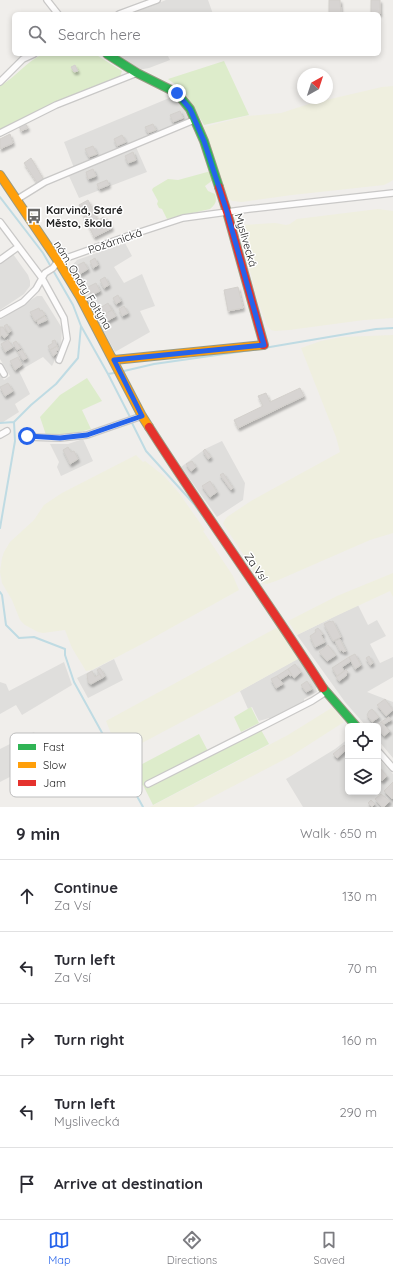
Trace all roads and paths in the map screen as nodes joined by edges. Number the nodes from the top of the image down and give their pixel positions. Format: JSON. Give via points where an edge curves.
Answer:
{"nodes":[{"id":1,"x":47,"y":0,"type":"edge"},
{"id":2,"x":156,"y":0,"type":"edge"},
{"id":3,"x":56,"y":12,"type":"edge"},
{"id":4,"x":124,"y":12,"type":"edge"},
{"id":5,"x":30,"y":56,"type":"edge"},
{"id":6,"x":110,"y":56,"type":"edge"},
{"id":7,"x":137,"y":72,"type":"junction"},
{"id":8,"x":0,"y":82,"type":"edge"},
{"id":9,"x":194,"y":120,"type":"junction"},
{"id":10,"x":0,"y":133,"type":"edge"},
{"id":11,"x":0,"y":175,"type":"edge"},
{"id":12,"x":393,"y":194,"type":"edge"},
{"id":13,"x":16,"y":200,"type":"junction"},
{"id":14,"x":227,"y":212,"type":"junction"},
{"id":15,"x":0,"y":222,"type":"edge"},
{"id":16,"x":18,"y":247,"type":"junction"},
{"id":17,"x":0,"y":260,"type":"edge"},
{"id":18,"x":53,"y":266,"type":"junction"},
{"id":19,"x":42,"y":278,"type":"junction"},
{"id":20,"x":0,"y":315,"type":"edge"},
{"id":21,"x":59,"y":360,"type":"dead end"},
{"id":22,"x":114,"y":360,"type":"junction"},
{"id":23,"x":0,"y":367,"type":"edge"},
{"id":24,"x":117,"y":368,"type":"joint"},
{"id":25,"x":4,"y":374,"type":"dead end"},
{"id":26,"x":142,"y":416,"type":"junction"},
{"id":27,"x":6,"y":431,"type":"dead end"},
{"id":28,"x":0,"y":435,"type":"edge"},
{"id":29,"x":27,"y":436,"type":"dead end"},
{"id":30,"x":326,"y":692,"type":"junction"},
{"id":31,"x":353,"y":723,"type":"edge"},
{"id":32,"x":381,"y":754,"type":"edge"},
{"id":33,"x":393,"y":768,"type":"edge"},
{"id":34,"x":148,"y":784,"type":"dead end"}],
"edges":[{"from":1,"to":3,"type":"street"},
{"from":2,"to":4,"type":"street"},
{"from":5,"to":8,"type":"street","via":[[23,59]]},
{"from":6,"to":7,"type":"street","name":"Myslivecká"},
{"from":7,"to":9,"type":"street","name":"Myslivecká","via":[[177,93],[190,109]]},
{"from":7,"to":10,"type":"street","via":[[56,105]]},
{"from":9,"to":13,"type":"street","via":[[45,182]]},
{"from":9,"to":14,"type":"street","name":"Myslivecká","via":[[204,141]]},
{"from":11,"to":13,"type":"street","name":"nám. Ondry Foltýna"},
{"from":12,"to":14,"type":"street","name":"Požárnická"},
{"from":13,"to":18,"type":"street","name":"nám. Ondry Foltýna"},
{"from":14,"to":18,"type":"street","name":"Požárnická","via":[[183,218],[128,236]]},
{"from":14,"to":22,"type":"street","name":"Myslivecká","via":[[264,345]]},
{"from":15,"to":16,"type":"street"},
{"from":16,"to":17,"type":"street"},
{"from":16,"to":19,"type":"street"},
{"from":18,"to":19,"type":"street"},
{"from":18,"to":22,"type":"street","name":"nám. Ondry Foltýna","via":[[80,297]]},
{"from":19,"to":20,"type":"street","via":[[36,289],[23,302]]},
{"from":19,"to":21,"type":"street","via":[[64,318],[67,339]]},
{"from":22,"to":24,"type":"street","name":"nám. Ondry Foltýna"},
{"from":23,"to":25,"type":"street"},
{"from":24,"to":26,"type":"street","name":"Za Vsí"},
{"from":26,"to":29,"type":"street","via":[[87,435],[60,438]]},
{"from":26,"to":30,"type":"street","name":"Za Vsí"},
{"from":27,"to":28,"type":"street"},
{"from":30,"to":31,"type":"street","name":"Za Vsí"},
{"from":30,"to":34,"type":"street"},
{"from":32,"to":33,"type":"street"}]}
